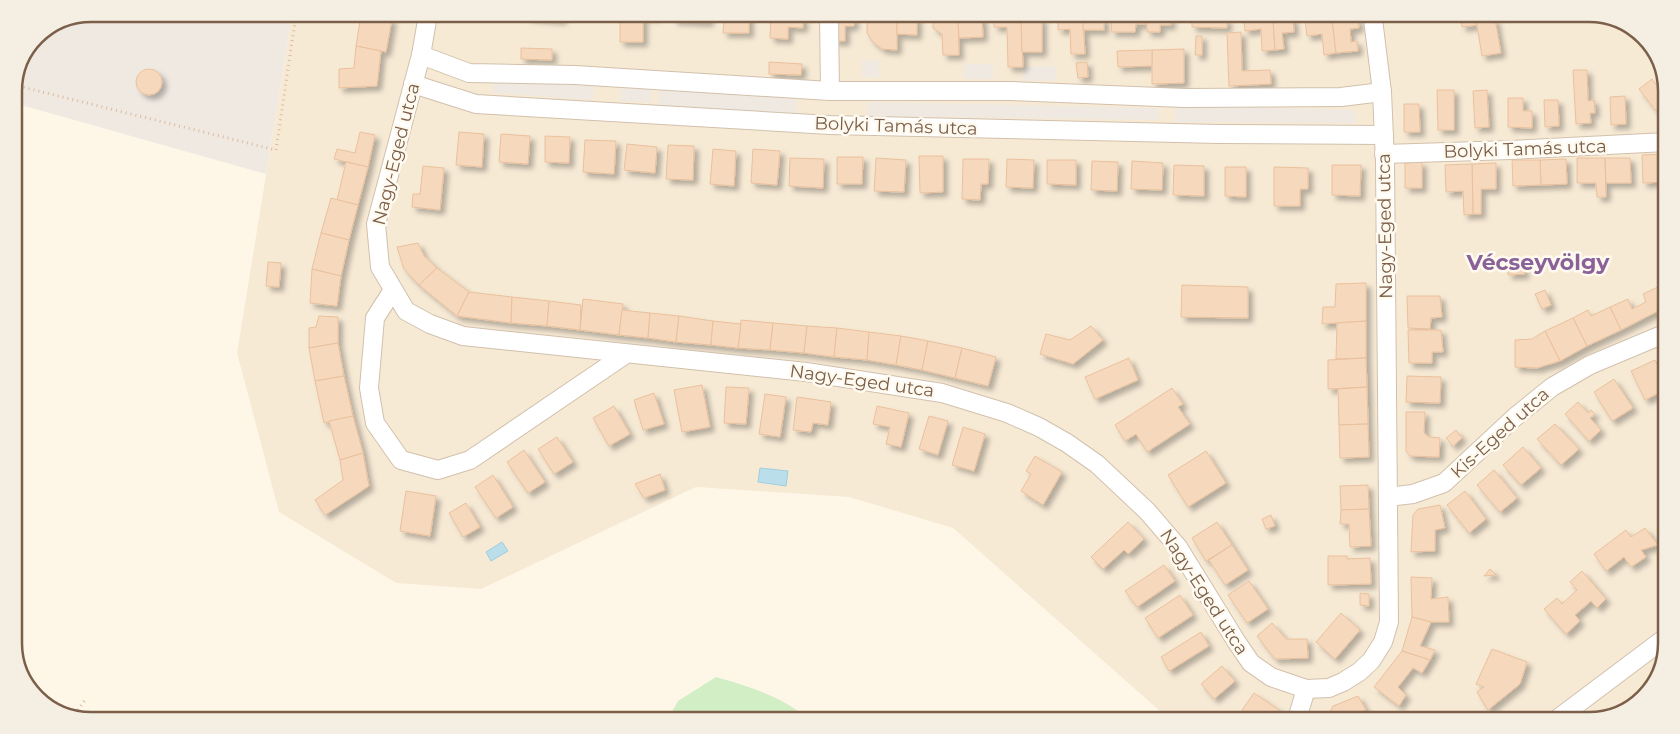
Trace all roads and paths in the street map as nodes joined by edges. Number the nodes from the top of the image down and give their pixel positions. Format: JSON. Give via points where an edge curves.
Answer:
{"nodes":[{"id":1,"x":295,"y":23,"type":"edge"},
{"id":2,"x":427,"y":23,"type":"edge"},
{"id":3,"x":828,"y":23,"type":"edge"},
{"id":4,"x":1373,"y":23,"type":"edge"},
{"id":5,"x":421,"y":55,"type":"junction"},
{"id":6,"x":413,"y":84,"type":"junction"},
{"id":7,"x":23,"y":88,"type":"edge"},
{"id":8,"x":830,"y":91,"type":"junction"},
{"id":9,"x":1382,"y":92,"type":"junction"},
{"id":10,"x":1384,"y":135,"type":"junction"},
{"id":11,"x":1657,"y":142,"type":"edge"},
{"id":12,"x":1384,"y":154,"type":"junction"},
{"id":13,"x":393,"y":290,"type":"junction"},
{"id":14,"x":1657,"y":337,"type":"edge"},
{"id":15,"x":626,"y":354,"type":"junction"},
{"id":16,"x":1388,"y":497,"type":"junction"},
{"id":17,"x":1658,"y":643,"type":"edge"},
{"id":18,"x":1306,"y":689,"type":"junction"},
{"id":19,"x":85,"y":700,"type":"dead end"},
{"id":20,"x":78,"y":710,"type":"edge"},
{"id":21,"x":1299,"y":712,"type":"edge"},
{"id":22,"x":1567,"y":712,"type":"edge"}],
"edges":[{"from":1,"to":7,"type":"path","via":[[276,150]]},
{"from":2,"to":5,"type":"street","name":"Nagy-Eged utca"},
{"from":3,"to":8,"type":"street"},
{"from":4,"to":9,"type":"street","name":"Nagy-Eged utca"},
{"from":5,"to":6,"type":"street","name":"Nagy-Eged utca"},
{"from":5,"to":8,"type":"street","via":[[469,73],[575,75]]},
{"from":6,"to":10,"type":"street","name":"Bolyki Tamás utca","via":[[476,104],[821,125]]},
{"from":6,"to":13,"type":"street","name":"Nagy-Eged utca","via":[[376,224],[380,267]]},
{"from":8,"to":9,"type":"street","via":[[1012,91],[1184,98],[1341,97]]},
{"from":9,"to":10,"type":"street","name":"Nagy-Eged utca"},
{"from":10,"to":12,"type":"street","name":"Nagy-Eged utca"},
{"from":11,"to":12,"type":"street","name":"Bolyki Tamás utca"},
{"from":12,"to":16,"type":"street","name":"Nagy-Eged utca"},
{"from":13,"to":15,"type":"street","name":"Nagy-Eged utca","via":[[406,310],[430,324],[462,336]]},
{"from":13,"to":15,"type":"street","via":[[375,318],[369,388],[375,423],[401,460],[438,470],[470,460]]},
{"from":14,"to":16,"type":"street","name":"Kis-Eged utca","via":[[1590,365],[1552,387],[1514,417],[1444,483],[1413,494]]},
{"from":15,"to":18,"type":"street","name":"Nagy-Eged utca","via":[[806,372],[942,393],[1007,413],[1039,427],[1097,464],[1166,531],[1251,663],[1271,677]]},
{"from":16,"to":18,"type":"street","name":"Nagy-Eged utca","via":[[1389,622],[1383,642],[1371,661],[1344,682],[1330,688]]},
{"from":17,"to":22,"type":"street"},
{"from":18,"to":21,"type":"street"},
{"from":19,"to":20,"type":"path"}]}
